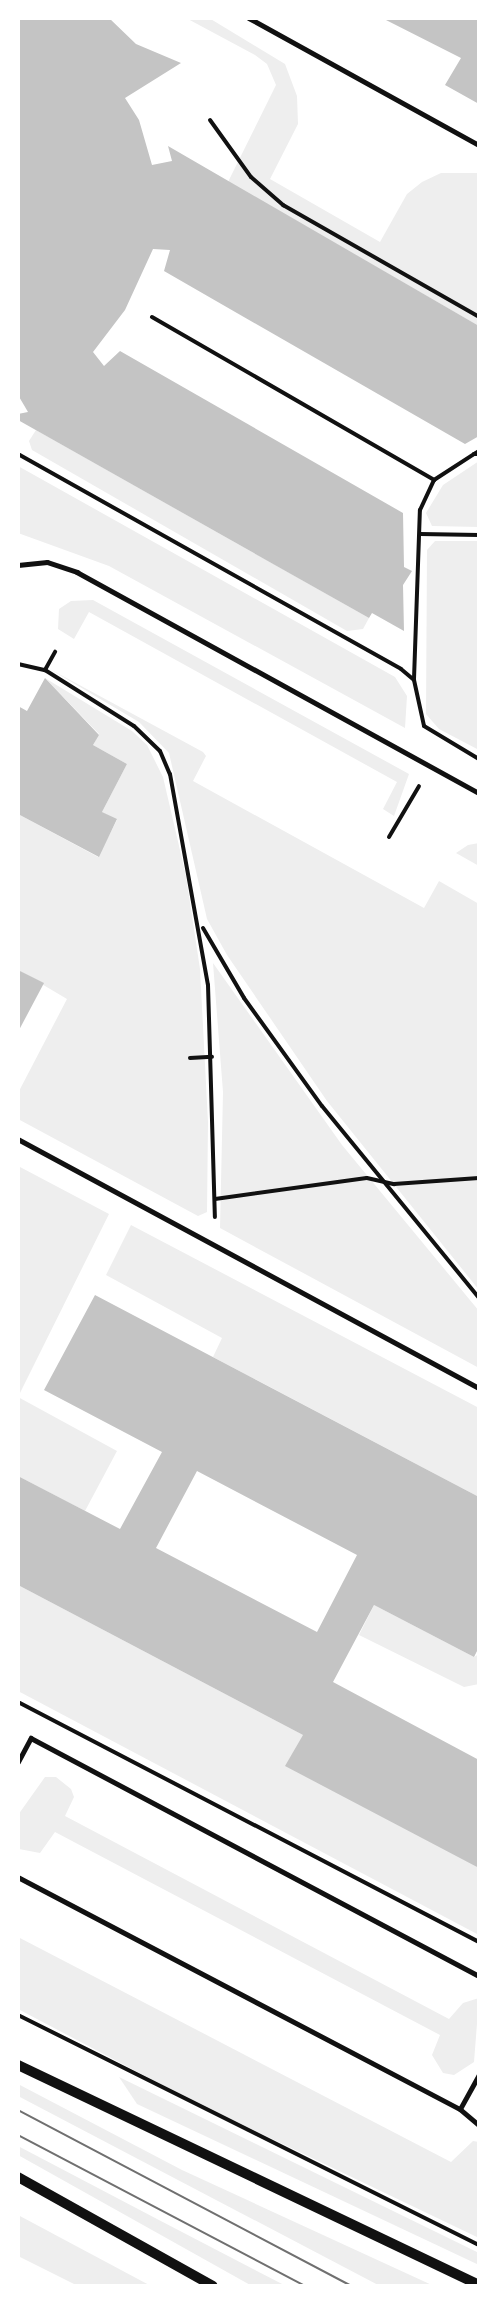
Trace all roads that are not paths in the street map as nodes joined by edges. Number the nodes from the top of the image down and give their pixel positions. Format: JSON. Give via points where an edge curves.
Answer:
{"nodes":[{"id":1,"x":249,"y":18,"type":"edge"},
{"id":2,"x":479,"y":145,"type":"edge"},
{"id":3,"x":18,"y":565,"type":"edge"},
{"id":4,"x":479,"y":793,"type":"edge"},
{"id":5,"x":18,"y":1139,"type":"edge"},
{"id":6,"x":479,"y":1388,"type":"edge"},
{"id":7,"x":18,"y":1762,"type":"edge"},
{"id":8,"x":18,"y":1877,"type":"edge"},
{"id":9,"x":479,"y":1976,"type":"edge"},
{"id":10,"x":18,"y":2065,"type":"edge"},
{"id":11,"x":479,"y":2075,"type":"edge"},
{"id":12,"x":460,"y":2109,"type":"junction"},
{"id":13,"x":479,"y":2126,"type":"edge"},
{"id":14,"x":18,"y":2177,"type":"edge"},
{"id":15,"x":479,"y":2285,"type":"edge"},
{"id":16,"x":213,"y":2286,"type":"edge"}],
"edges":[{"from":1,"to":2,"type":"lane"},
{"from":3,"to":4,"type":"lane","via":[[46,562],[77,572]]},
{"from":5,"to":6,"type":"lane"},
{"from":7,"to":9,"type":"lane","via":[[31,1738]]},
{"from":8,"to":12,"type":"lane"},
{"from":10,"to":15,"type":"street"},
{"from":11,"to":12,"type":"lane"},
{"from":12,"to":13,"type":"lane"},
{"from":14,"to":16,"type":"street"}]}
